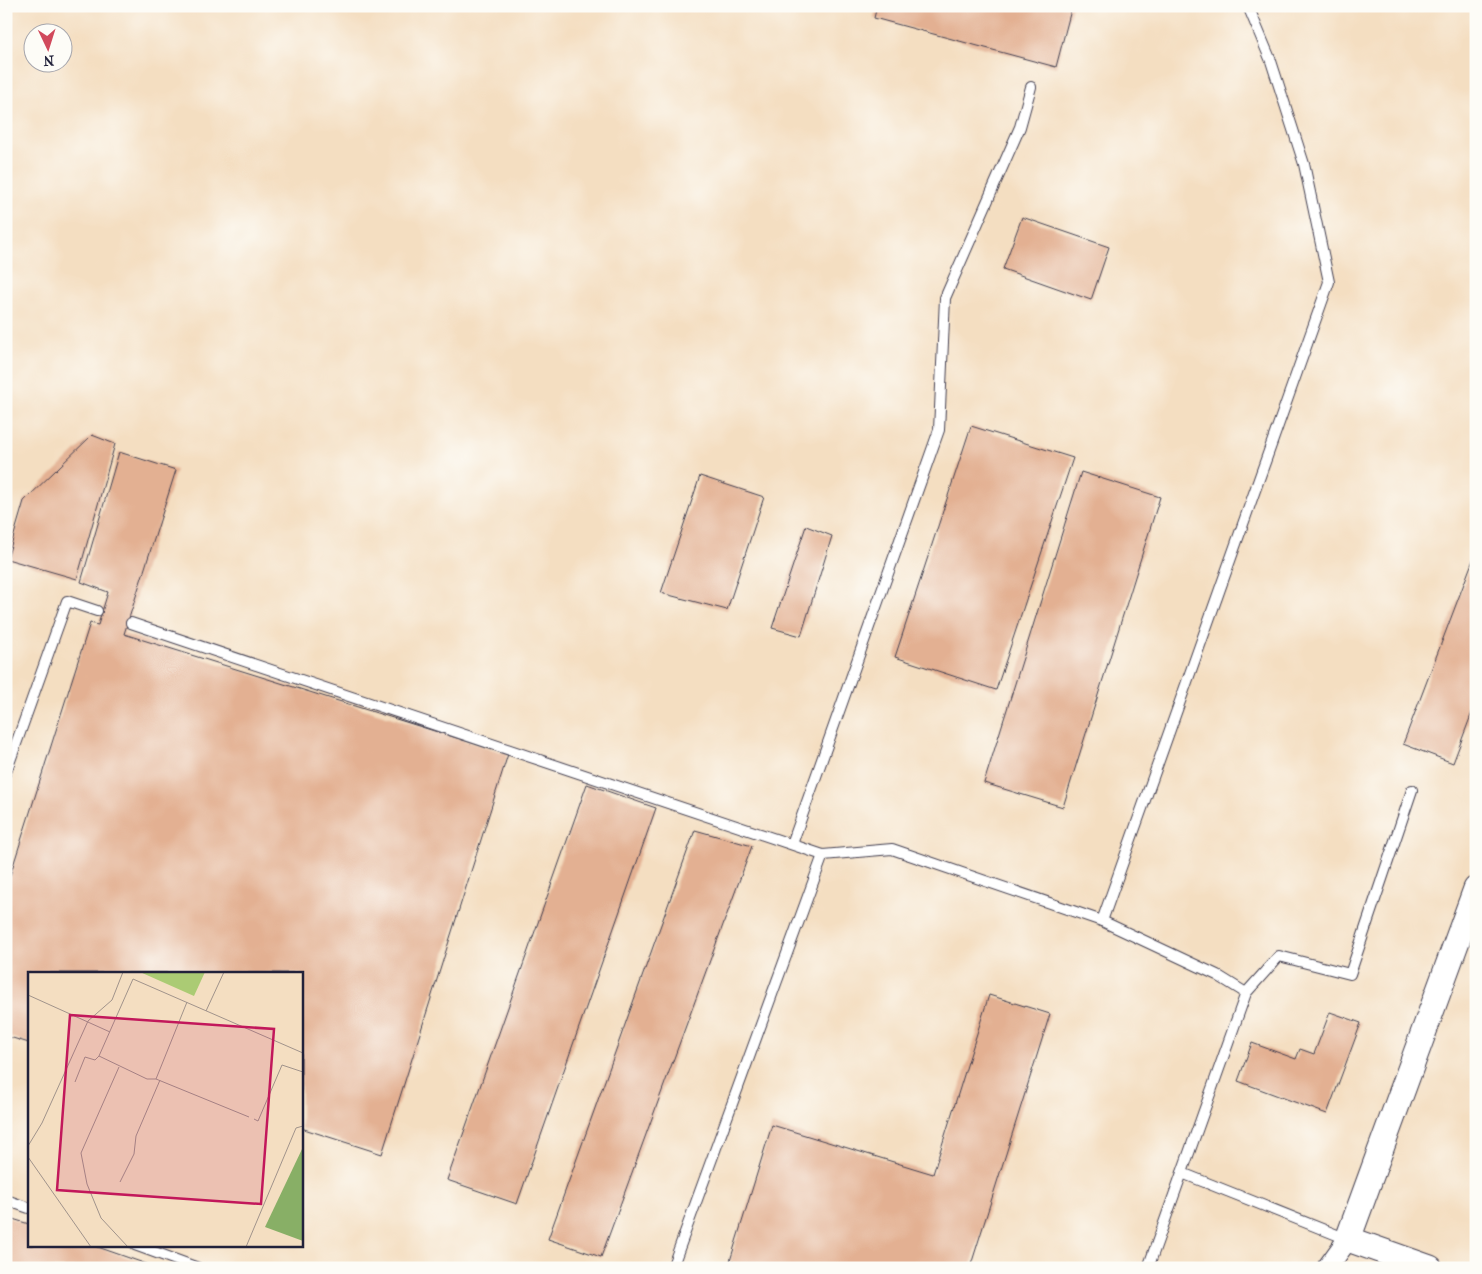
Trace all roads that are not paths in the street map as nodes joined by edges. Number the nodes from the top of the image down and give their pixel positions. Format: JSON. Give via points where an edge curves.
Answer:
{"nodes":[{"id":1,"x":1248,"y":6,"type":"edge"},
{"id":2,"x":1030,"y":87,"type":"dead end"},
{"id":3,"x":97,"y":611,"type":"dead end"},
{"id":4,"x":131,"y":623,"type":"dead end"},
{"id":5,"x":6,"y":772,"type":"edge"},
{"id":6,"x":1412,"y":790,"type":"dead end"},
{"id":7,"x":792,"y":844,"type":"junction"},
{"id":8,"x":823,"y":855,"type":"junction"},
{"id":9,"x":1476,"y":889,"type":"edge"},
{"id":10,"x":1102,"y":921,"type":"junction"},
{"id":11,"x":1246,"y":993,"type":"junction"},
{"id":12,"x":1182,"y":1173,"type":"junction"},
{"id":13,"x":6,"y":1200,"type":"edge"},
{"id":14,"x":28,"y":1208,"type":"edge"},
{"id":15,"x":1348,"y":1239,"type":"junction"},
{"id":16,"x":137,"y":1246,"type":"edge"},
{"id":17,"x":198,"y":1268,"type":"edge"},
{"id":18,"x":672,"y":1268,"type":"edge"},
{"id":19,"x":1148,"y":1268,"type":"edge"},
{"id":20,"x":1327,"y":1268,"type":"edge"},
{"id":21,"x":1430,"y":1268,"type":"edge"}],
"edges":[{"from":1,"to":10,"type":"lane","via":[[1271,61],[1304,164],[1329,282]]},
{"from":2,"to":7,"type":"lane","via":[[1020,127],[944,298],[939,430]]},
{"from":3,"to":5,"type":"lane","via":[[67,601]]},
{"from":4,"to":7,"type":"lane"},
{"from":6,"to":11,"type":"lane","via":[[1350,974],[1279,956]]},
{"from":7,"to":8,"type":"lane"},
{"from":8,"to":10,"type":"lane","via":[[892,850]]},
{"from":8,"to":18,"type":"lane"},
{"from":9,"to":15,"type":"street"},
{"from":10,"to":11,"type":"lane","via":[[1217,975]]},
{"from":11,"to":12,"type":"lane"},
{"from":12,"to":15,"type":"lane"},
{"from":12,"to":19,"type":"lane"},
{"from":13,"to":14,"type":"lane"},
{"from":15,"to":20,"type":"street"},
{"from":15,"to":21,"type":"street"},
{"from":16,"to":17,"type":"lane"}]}
